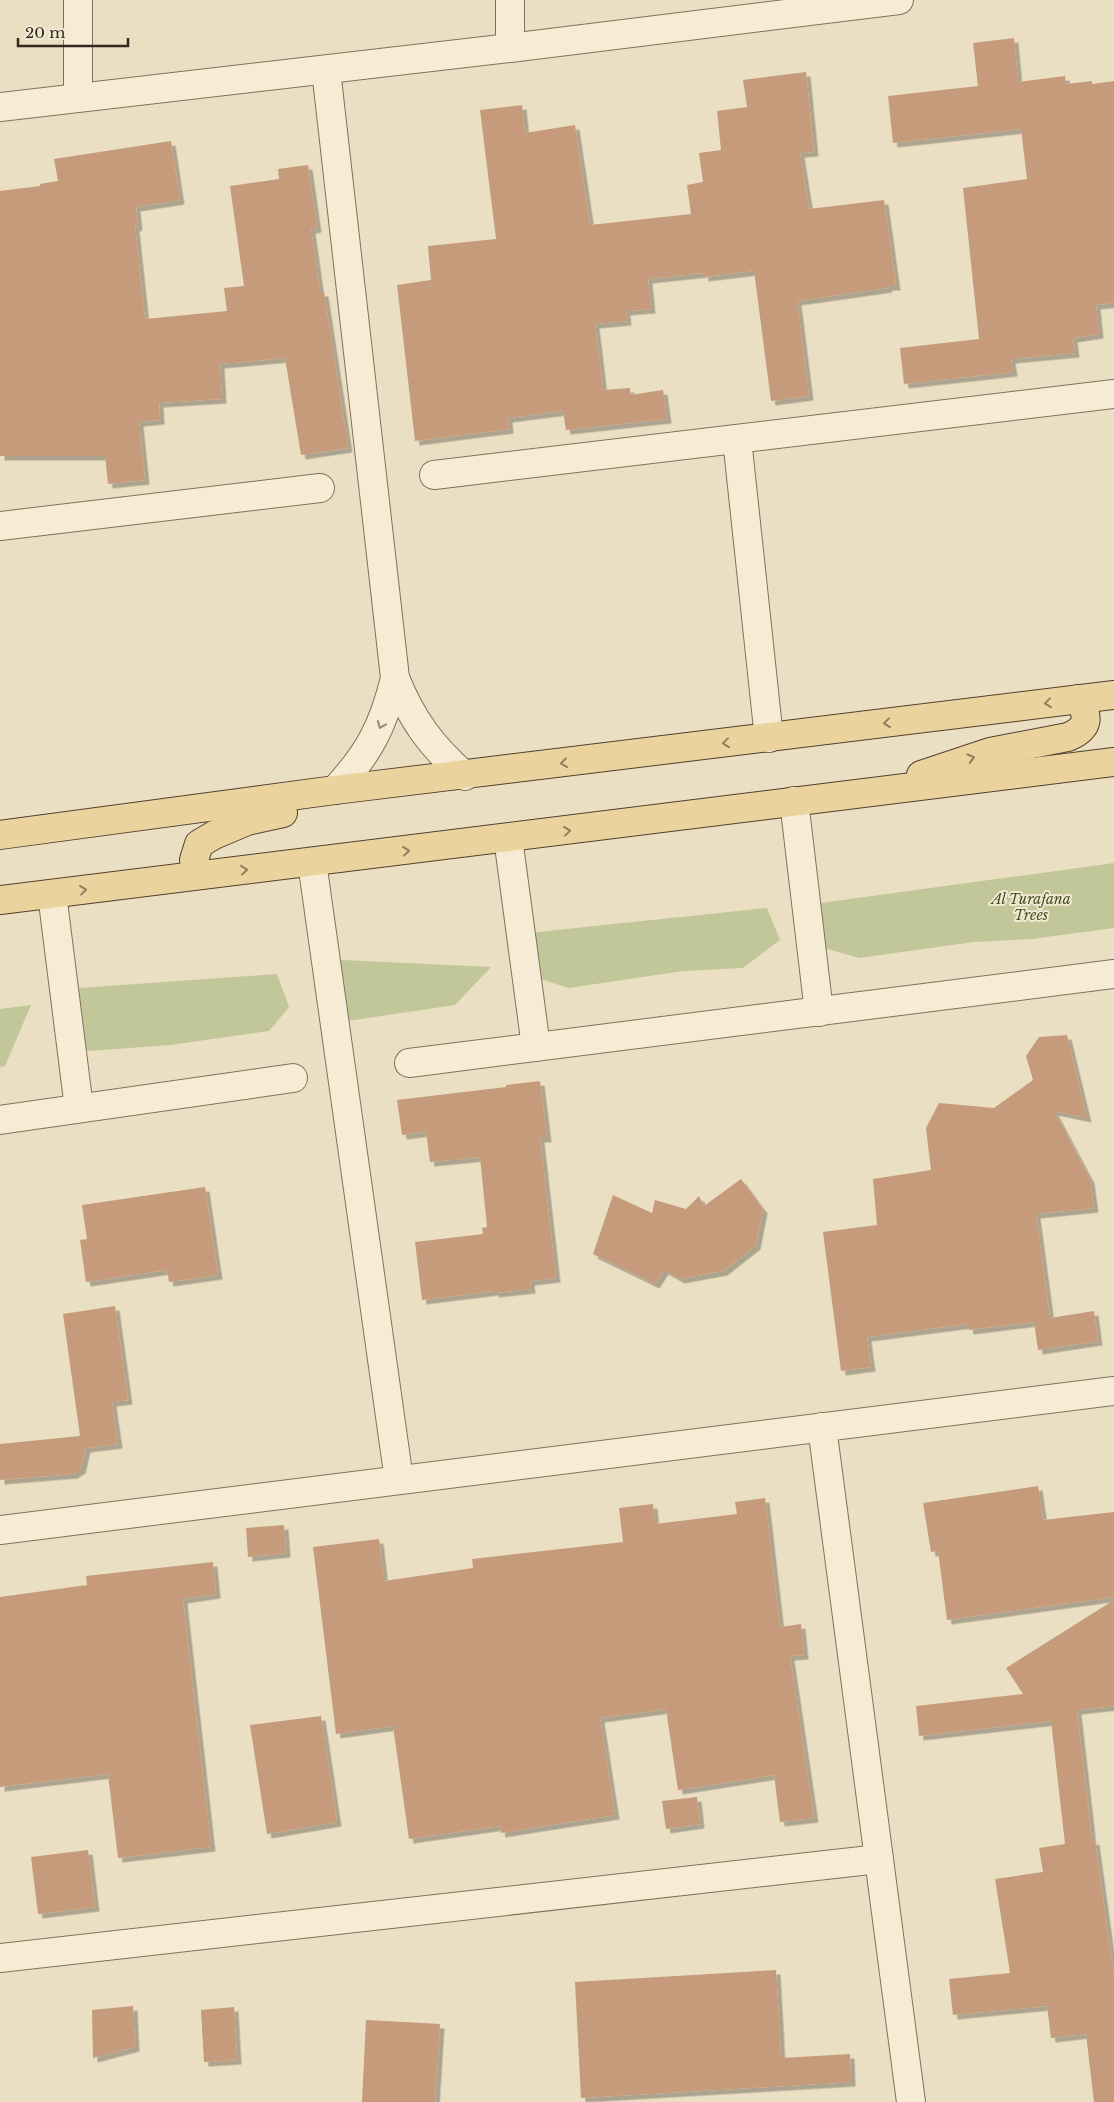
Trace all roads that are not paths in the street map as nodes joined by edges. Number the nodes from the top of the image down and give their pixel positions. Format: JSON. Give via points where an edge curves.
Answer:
{"nodes":[{"id":1,"x":78,"y":0,"type":"edge"},
{"id":2,"x":510,"y":0,"type":"edge"},
{"id":3,"x":899,"y":0,"type":"edge"},
{"id":4,"x":510,"y":48,"type":"junction"},
{"id":5,"x":326,"y":70,"type":"junction"},
{"id":6,"x":78,"y":97,"type":"junction"},
{"id":7,"x":0,"y":107,"type":"edge"},
{"id":8,"x":1114,"y":394,"type":"edge"},
{"id":9,"x":738,"y":439,"type":"junction"},
{"id":10,"x":434,"y":474,"type":"dead end"},
{"id":11,"x":320,"y":488,"type":"dead end"},
{"id":12,"x":0,"y":526,"type":"edge"},
{"id":13,"x":394,"y":678,"type":"junction"},
{"id":14,"x":1114,"y":695,"type":"edge"},
{"id":15,"x":1078,"y":700,"type":"junction"},
{"id":16,"x":769,"y":738,"type":"junction"},
{"id":17,"x":1114,"y":762,"type":"edge"},
{"id":18,"x":465,"y":776,"type":"junction"},
{"id":19,"x":893,"y":789,"type":"junction"},
{"id":20,"x":335,"y":790,"type":"junction"},
{"id":21,"x":794,"y":801,"type":"junction"},
{"id":22,"x":0,"y":835,"type":"edge"},
{"id":23,"x":508,"y":838,"type":"junction"},
{"id":24,"x":312,"y":862,"type":"junction"},
{"id":25,"x":200,"y":874,"type":"junction"},
{"id":26,"x":52,"y":894,"type":"junction"},
{"id":27,"x":0,"y":900,"type":"edge"},
{"id":28,"x":1114,"y":974,"type":"edge"},
{"id":29,"x":819,"y":1012,"type":"junction"},
{"id":30,"x":536,"y":1047,"type":"junction"},
{"id":31,"x":409,"y":1064,"type":"dead end"},
{"id":32,"x":293,"y":1078,"type":"dead end"},
{"id":33,"x":79,"y":1108,"type":"junction"},
{"id":34,"x":0,"y":1120,"type":"edge"},
{"id":35,"x":1114,"y":1391,"type":"edge"},
{"id":36,"x":822,"y":1427,"type":"junction"},
{"id":37,"x":399,"y":1480,"type":"junction"},
{"id":38,"x":0,"y":1530,"type":"edge"},
{"id":39,"x":880,"y":1858,"type":"junction"},
{"id":40,"x":0,"y":1958,"type":"edge"},
{"id":41,"x":911,"y":2102,"type":"edge"}],
"edges":[{"from":1,"to":6,"type":"street"},
{"from":2,"to":4,"type":"street"},
{"from":3,"to":4,"type":"street"},
{"from":4,"to":5,"type":"street"},
{"from":5,"to":6,"type":"street"},
{"from":5,"to":13,"type":"street"},
{"from":6,"to":7,"type":"street"},
{"from":8,"to":9,"type":"street"},
{"from":9,"to":10,"type":"street"},
{"from":9,"to":16,"type":"street"},
{"from":11,"to":12,"type":"street"},
{"from":13,"to":18,"type":"street","via":[[423,733]]},
{"from":13,"to":20,"type":"street","one_way":true,"via":[[387,710],[374,739],[357,767]]},
{"from":14,"to":15,"type":"main road"},
{"from":15,"to":16,"type":"main road","one_way":true},
{"from":19,"to":15,"type":"main road","one_way":true,"via":[[927,772],[990,752],[1079,732],[1086,722],[1085,710]]},
{"from":16,"to":18,"type":"main road","one_way":true},
{"from":17,"to":19,"type":"main road"},
{"from":18,"to":20,"type":"main road"},
{"from":19,"to":21,"type":"main road"},
{"from":20,"to":22,"type":"main road"},
{"from":20,"to":25,"type":"main road","via":[[307,804],[247,821],[199,844],[194,860]]},
{"from":23,"to":21,"type":"main road","one_way":true},
{"from":21,"to":29,"type":"street"},
{"from":24,"to":23,"type":"main road","one_way":true},
{"from":23,"to":30,"type":"street"},
{"from":25,"to":24,"type":"main road","one_way":true},
{"from":24,"to":37,"type":"street"},
{"from":26,"to":25,"type":"main road","one_way":true},
{"from":26,"to":27,"type":"main road"},
{"from":26,"to":33,"type":"street"},
{"from":28,"to":29,"type":"street"},
{"from":29,"to":30,"type":"street"},
{"from":30,"to":31,"type":"street"},
{"from":32,"to":33,"type":"street"},
{"from":33,"to":34,"type":"street"},
{"from":35,"to":36,"type":"street"},
{"from":36,"to":37,"type":"street"},
{"from":36,"to":39,"type":"street"},
{"from":37,"to":38,"type":"street"},
{"from":39,"to":40,"type":"street"},
{"from":39,"to":41,"type":"street"}]}
